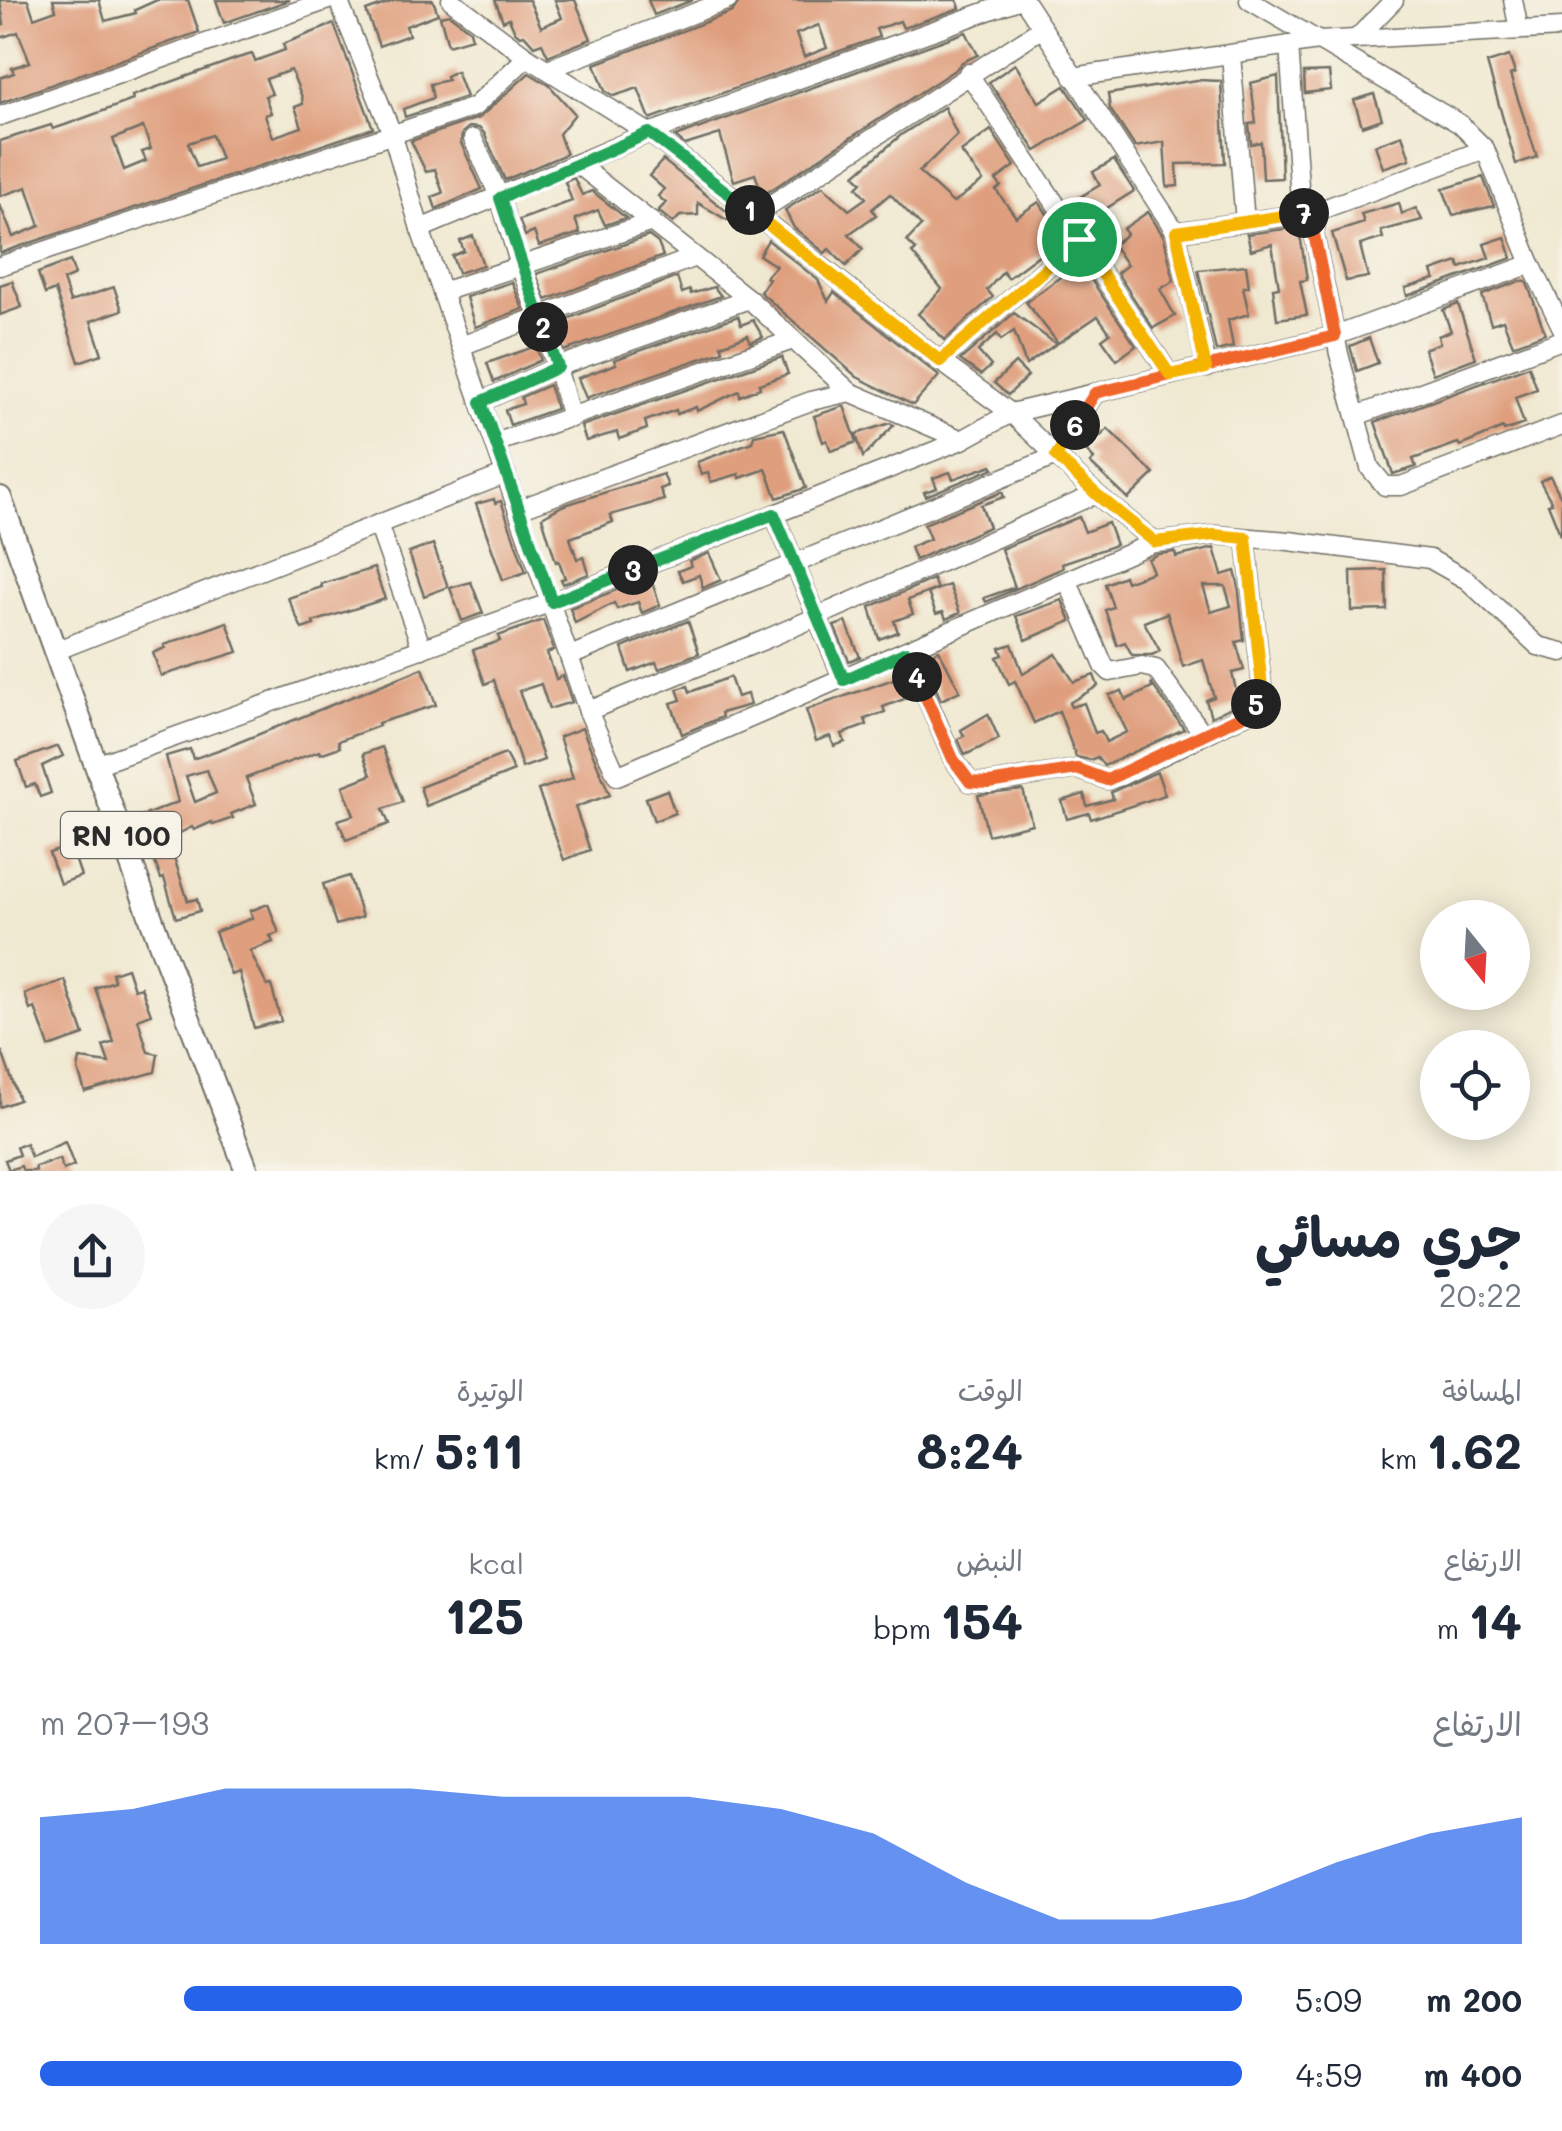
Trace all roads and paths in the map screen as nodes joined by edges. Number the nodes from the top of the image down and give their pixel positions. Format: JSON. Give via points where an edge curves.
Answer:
{"nodes":[{"id":1,"x":328,"y":0,"type":"edge"},
{"id":2,"x":338,"y":0,"type":"edge"},
{"id":3,"x":450,"y":0,"type":"edge"},
{"id":4,"x":1021,"y":0,"type":"edge"},
{"id":5,"x":1249,"y":0,"type":"edge"},
{"id":6,"x":1394,"y":0,"type":"edge"},
{"id":7,"x":1514,"y":0,"type":"edge"},
{"id":8,"x":717,"y":2,"type":"edge"},
{"id":9,"x":1562,"y":28,"type":"edge"},
{"id":10,"x":1041,"y":29,"type":"junction"},
{"id":11,"x":1519,"y":30,"type":"junction"},
{"id":12,"x":1358,"y":37,"type":"junction"},
{"id":13,"x":1318,"y":41,"type":"junction"},
{"id":14,"x":1289,"y":46,"type":"junction"},
{"id":15,"x":1231,"y":55,"type":"junction"},
{"id":16,"x":527,"y":57,"type":"junction"},
{"id":17,"x":548,"y":69,"type":"junction"},
{"id":18,"x":968,"y":74,"type":"junction"},
{"id":19,"x":1073,"y":77,"type":"junction"},
{"id":20,"x":0,"y":116,"type":"edge"},
{"id":21,"x":649,"y":133,"type":"junction"},
{"id":22,"x":393,"y":136,"type":"junction"},
{"id":23,"x":474,"y":139,"type":"dead end"},
{"id":24,"x":1485,"y":148,"type":"junction"},
{"id":25,"x":579,"y":165,"type":"junction"},
{"id":26,"x":500,"y":198,"type":"junction"},
{"id":27,"x":1310,"y":212,"type":"junction"},
{"id":28,"x":756,"y":214,"type":"junction"},
{"id":29,"x":652,"y":222,"type":"junction"},
{"id":30,"x":1245,"y":222,"type":"junction"},
{"id":31,"x":420,"y":229,"type":"junction"},
{"id":32,"x":1176,"y":232,"type":"junction"},
{"id":33,"x":1079,"y":239,"type":"junction"},
{"id":34,"x":696,"y":257,"type":"junction"},
{"id":35,"x":1531,"y":264,"type":"junction"},
{"id":36,"x":0,"y":266,"type":"edge"},
{"id":37,"x":520,"y":266,"type":"junction"},
{"id":38,"x":442,"y":292,"type":"junction"},
{"id":39,"x":749,"y":299,"type":"junction"},
{"id":40,"x":539,"y":317,"type":"junction"},
{"id":41,"x":1562,"y":328,"type":"edge"},
{"id":42,"x":1335,"y":336,"type":"junction"},
{"id":43,"x":792,"y":340,"type":"junction"},
{"id":44,"x":1562,"y":340,"type":"edge"},
{"id":45,"x":461,"y":346,"type":"junction"},
{"id":46,"x":940,"y":361,"type":"junction"},
{"id":47,"x":558,"y":367,"type":"junction"},
{"id":48,"x":1206,"y":368,"type":"junction"},
{"id":49,"x":1170,"y":375,"type":"junction"},
{"id":50,"x":850,"y":392,"type":"junction"},
{"id":51,"x":1095,"y":393,"type":"junction"},
{"id":52,"x":481,"y":402,"type":"junction"},
{"id":53,"x":1011,"y":413,"type":"junction"},
{"id":54,"x":1356,"y":416,"type":"junction"},
{"id":55,"x":571,"y":418,"type":"junction"},
{"id":56,"x":1562,"y":424,"type":"edge"},
{"id":57,"x":962,"y":440,"type":"junction"},
{"id":58,"x":496,"y":443,"type":"junction"},
{"id":59,"x":1056,"y":456,"type":"junction"},
{"id":60,"x":506,"y":474,"type":"junction"},
{"id":61,"x":1096,"y":494,"type":"junction"},
{"id":62,"x":0,"y":498,"type":"edge"},
{"id":63,"x":519,"y":509,"type":"junction"},
{"id":64,"x":774,"y":514,"type":"junction"},
{"id":65,"x":378,"y":524,"type":"junction"},
{"id":66,"x":1246,"y":538,"type":"junction"},
{"id":67,"x":1155,"y":542,"type":"junction"},
{"id":68,"x":796,"y":566,"type":"junction"},
{"id":69,"x":1068,"y":582,"type":"junction"},
{"id":70,"x":552,"y":602,"type":"junction"},
{"id":71,"x":818,"y":616,"type":"junction"},
{"id":72,"x":422,"y":649,"type":"junction"},
{"id":73,"x":55,"y":651,"type":"junction"},
{"id":74,"x":906,"y":652,"type":"junction"},
{"id":75,"x":1562,"y":652,"type":"edge"},
{"id":76,"x":570,"y":656,"type":"junction"},
{"id":77,"x":844,"y":680,"type":"junction"},
{"id":78,"x":588,"y":710,"type":"junction"},
{"id":79,"x":1204,"y":735,"type":"junction"},
{"id":80,"x":96,"y":765,"type":"junction"},
{"id":81,"x":248,"y":1171,"type":"edge"}],
"edges":[{"from":1,"to":20,"type":"street"},
{"from":2,"to":22,"type":"street"},
{"from":3,"to":16,"type":"street"},
{"from":4,"to":10,"type":"street"},
{"from":4,"to":21,"type":"street"},
{"from":5,"to":13,"type":"street"},
{"from":6,"to":12,"type":"street"},
{"from":7,"to":11,"type":"street"},
{"from":8,"to":17,"type":"street"},
{"from":9,"to":11,"type":"street"},
{"from":10,"to":18,"type":"street"},
{"from":10,"to":19,"type":"street"},
{"from":11,"to":12,"type":"street"},
{"from":12,"to":13,"type":"street"},
{"from":13,"to":14,"type":"street"},
{"from":13,"to":24,"type":"street","via":[[1460,124]]},
{"from":14,"to":15,"type":"street"},
{"from":14,"to":27,"type":"street"},
{"from":15,"to":19,"type":"street"},
{"from":15,"to":30,"type":"street"},
{"from":16,"to":17,"type":"street"},
{"from":16,"to":22,"type":"street","via":[[474,106]]},
{"from":17,"to":21,"type":"street"},
{"from":18,"to":28,"type":"street"},
{"from":18,"to":33,"type":"street"},
{"from":19,"to":32,"type":"street"},
{"from":21,"to":25,"type":"street"},
{"from":21,"to":28,"type":"street"},
{"from":22,"to":31,"type":"street"},
{"from":22,"to":36,"type":"street"},
{"from":23,"to":26,"type":"street"},
{"from":24,"to":27,"type":"street"},
{"from":24,"to":35,"type":"street"},
{"from":25,"to":26,"type":"street"},
{"from":25,"to":29,"type":"street"},
{"from":26,"to":31,"type":"street"},
{"from":26,"to":37,"type":"street"},
{"from":27,"to":30,"type":"street"},
{"from":27,"to":42,"type":"street"},
{"from":28,"to":46,"type":"street"},
{"from":29,"to":34,"type":"street"},
{"from":29,"to":37,"type":"street"},
{"from":30,"to":32,"type":"street"},
{"from":31,"to":38,"type":"street"},
{"from":32,"to":48,"type":"street"},
{"from":33,"to":46,"type":"street"},
{"from":33,"to":49,"type":"street"},
{"from":34,"to":39,"type":"street"},
{"from":34,"to":40,"type":"street"},
{"from":35,"to":41,"type":"street"},
{"from":35,"to":42,"type":"street"},
{"from":37,"to":38,"type":"street"},
{"from":37,"to":40,"type":"street"},
{"from":38,"to":45,"type":"street"},
{"from":39,"to":43,"type":"street"},
{"from":39,"to":47,"type":"street"},
{"from":40,"to":45,"type":"street"},
{"from":40,"to":47,"type":"street"},
{"from":42,"to":48,"type":"street"},
{"from":42,"to":54,"type":"street"},
{"from":43,"to":50,"type":"street"},
{"from":43,"to":55,"type":"street"},
{"from":44,"to":54,"type":"street"},
{"from":45,"to":52,"type":"street"},
{"from":46,"to":53,"type":"street"},
{"from":47,"to":52,"type":"street"},
{"from":47,"to":55,"type":"street"},
{"from":48,"to":49,"type":"street"},
{"from":49,"to":51,"type":"street"},
{"from":50,"to":57,"type":"street"},
{"from":50,"to":63,"type":"street"},
{"from":51,"to":53,"type":"street"},
{"from":51,"to":59,"type":"street"},
{"from":52,"to":58,"type":"street"},
{"from":53,"to":57,"type":"street"},
{"from":53,"to":59,"type":"street"},
{"from":54,"to":56,"type":"street","via":[[1370,468],[1385,486],[1401,486]]},
{"from":55,"to":58,"type":"street"},
{"from":57,"to":64,"type":"street"},
{"from":58,"to":60,"type":"street"},
{"from":59,"to":61,"type":"street"},
{"from":59,"to":68,"type":"street"},
{"from":60,"to":63,"type":"street"},
{"from":60,"to":65,"type":"street"},
{"from":61,"to":67,"type":"street"},
{"from":61,"to":71,"type":"street"},
{"from":62,"to":73,"type":"main road","number":"RN 100"},
{"from":63,"to":70,"type":"street"},
{"from":64,"to":68,"type":"street"},
{"from":64,"to":70,"type":"street"},
{"from":65,"to":72,"type":"street"},
{"from":65,"to":73,"type":"street"},
{"from":66,"to":67,"type":"street"},
{"from":66,"to":75,"type":"street","via":[[1430,558],[1466,580],[1538,646]]},
{"from":66,"to":79,"type":"street","via":[[1262,687],[1248,713]]},
{"from":67,"to":69,"type":"street"},
{"from":68,"to":71,"type":"street"},
{"from":68,"to":76,"type":"street"},
{"from":69,"to":74,"type":"street"},
{"from":69,"to":79,"type":"street","via":[[1104,666],[1110,672],[1156,670]]},
{"from":70,"to":72,"type":"street"},
{"from":70,"to":76,"type":"street"},
{"from":71,"to":77,"type":"street"},
{"from":71,"to":78,"type":"street"},
{"from":72,"to":80,"type":"street"},
{"from":73,"to":80,"type":"main road","number":"RN 100"},
{"from":74,"to":77,"type":"street"},
{"from":74,"to":79,"type":"street","via":[[953,759],[970,782],[1077,769],[1107,780]]},
{"from":76,"to":78,"type":"street"},
{"from":77,"to":78,"type":"street","via":[[617,776]]},
{"from":80,"to":81,"type":"main road","number":"RN 100"}]}
